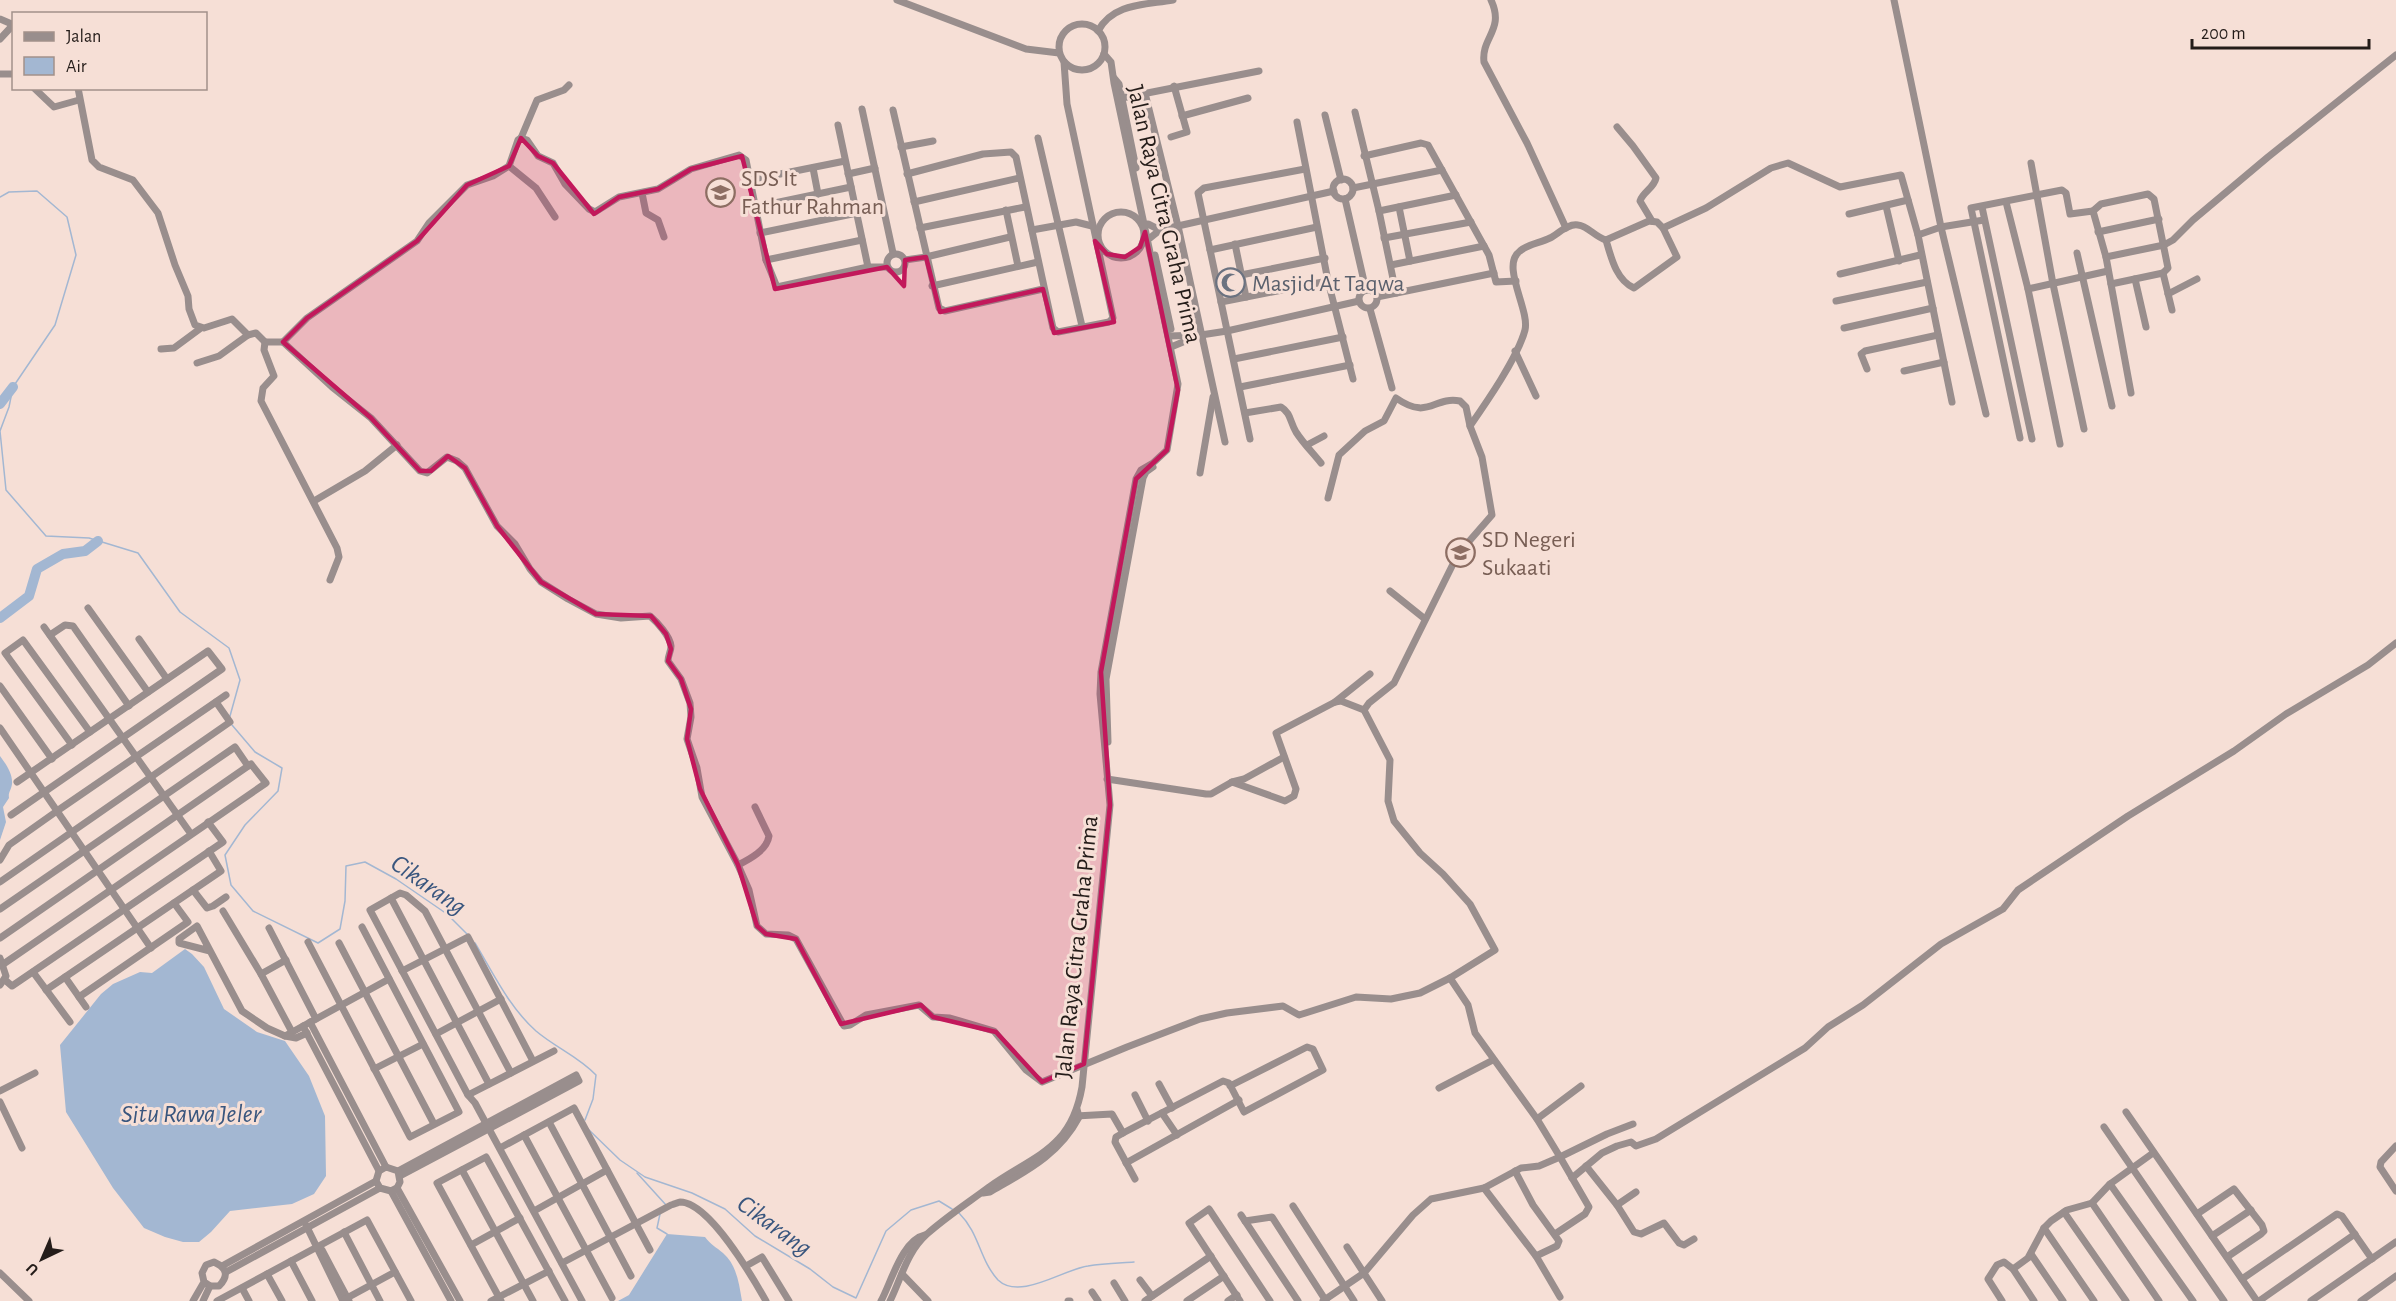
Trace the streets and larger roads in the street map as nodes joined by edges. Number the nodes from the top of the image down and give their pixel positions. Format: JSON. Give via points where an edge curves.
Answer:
{"nodes":[{"id":1,"x":897,"y":0,"type":"edge"},
{"id":2,"x":1173,"y":0,"type":"edge"},
{"id":3,"x":1491,"y":0,"type":"edge"},
{"id":4,"x":1894,"y":0,"type":"edge"},
{"id":5,"x":12,"y":26,"type":"edge"},
{"id":6,"x":1098,"y":31,"type":"junction"},
{"id":7,"x":0,"y":39,"type":"edge"},
{"id":8,"x":1059,"y":53,"type":"junction"},
{"id":9,"x":1104,"y":54,"type":"junction"},
{"id":10,"x":2396,"y":56,"type":"edge"},
{"id":11,"x":1064,"y":62,"type":"junction"},
{"id":12,"x":1259,"y":71,"type":"dead end"},
{"id":13,"x":1114,"y":78,"type":"junction"},
{"id":14,"x":569,"y":86,"type":"dead end"},
{"id":15,"x":1174,"y":86,"type":"junction"},
{"id":16,"x":36,"y":90,"type":"edge"},
{"id":17,"x":78,"y":90,"type":"edge"},
{"id":18,"x":1145,"y":93,"type":"junction"},
{"id":19,"x":1122,"y":98,"type":"junction"},
{"id":20,"x":1248,"y":98,"type":"dead end"},
{"id":21,"x":79,"y":100,"type":"junction"},
{"id":22,"x":862,"y":110,"type":"dead end"},
{"id":23,"x":893,"y":110,"type":"dead end"},
{"id":24,"x":1355,"y":112,"type":"dead end"},
{"id":25,"x":1325,"y":115,"type":"dead end"},
{"id":26,"x":1182,"y":116,"type":"junction"},
{"id":27,"x":1297,"y":122,"type":"dead end"},
{"id":28,"x":838,"y":125,"type":"dead end"},
{"id":29,"x":1617,"y":127,"type":"dead end"},
{"id":30,"x":1171,"y":137,"type":"dead end"},
{"id":31,"x":521,"y":138,"type":"junction"},
{"id":32,"x":1038,"y":138,"type":"dead end"},
{"id":33,"x":933,"y":141,"type":"dead end"},
{"id":34,"x":901,"y":147,"type":"junction"},
{"id":35,"x":1364,"y":156,"type":"junction"},
{"id":36,"x":845,"y":161,"type":"junction"},
{"id":37,"x":2031,"y":163,"type":"dead end"},
{"id":38,"x":509,"y":166,"type":"junction"},
{"id":39,"x":813,"y":168,"type":"junction"},
{"id":40,"x":875,"y":168,"type":"junction"},
{"id":41,"x":1305,"y":169,"type":"junction"},
{"id":42,"x":1442,"y":170,"type":"junction"},
{"id":43,"x":848,"y":174,"type":"junction"},
{"id":44,"x":907,"y":174,"type":"junction"},
{"id":45,"x":1019,"y":178,"type":"junction"},
{"id":46,"x":750,"y":180,"type":"junction"},
{"id":47,"x":1341,"y":180,"type":"junction"},
{"id":48,"x":1373,"y":184,"type":"junction"},
{"id":49,"x":851,"y":187,"type":"junction"},
{"id":50,"x":1353,"y":188,"type":"junction"},
{"id":51,"x":1334,"y":191,"type":"junction"},
{"id":52,"x":642,"y":193,"type":"junction"},
{"id":53,"x":818,"y":194,"type":"junction"},
{"id":54,"x":1456,"y":195,"type":"junction"},
{"id":55,"x":2039,"y":195,"type":"junction"},
{"id":56,"x":1313,"y":197,"type":"junction"},
{"id":57,"x":1345,"y":199,"type":"junction"},
{"id":58,"x":1908,"y":200,"type":"junction"},
{"id":59,"x":914,"y":202,"type":"junction"},
{"id":60,"x":2006,"y":202,"type":"junction"},
{"id":61,"x":1886,"y":206,"type":"junction"},
{"id":62,"x":755,"y":207,"type":"junction"},
{"id":63,"x":1025,"y":207,"type":"junction"},
{"id":64,"x":1400,"y":207,"type":"junction"},
{"id":65,"x":1982,"y":207,"type":"junction"},
{"id":66,"x":1006,"y":210,"type":"junction"},
{"id":67,"x":1379,"y":211,"type":"junction"},
{"id":68,"x":2093,"y":211,"type":"junction"},
{"id":69,"x":857,"y":213,"type":"junction"},
{"id":70,"x":1090,"y":213,"type":"junction"},
{"id":71,"x":1849,"y":214,"type":"dead end"},
{"id":72,"x":555,"y":217,"type":"dead end"},
{"id":73,"x":2159,"y":219,"type":"junction"},
{"id":74,"x":1203,"y":220,"type":"junction"},
{"id":75,"x":1984,"y":220,"type":"junction"},
{"id":76,"x":1652,"y":221,"type":"junction"},
{"id":77,"x":1972,"y":221,"type":"junction"},
{"id":78,"x":1076,"y":222,"type":"junction"},
{"id":79,"x":1471,"y":222,"type":"junction"},
{"id":80,"x":1058,"y":226,"type":"junction"},
{"id":81,"x":1092,"y":226,"type":"junction"},
{"id":82,"x":1178,"y":226,"type":"junction"},
{"id":83,"x":1317,"y":227,"type":"junction"},
{"id":84,"x":1941,"y":227,"type":"junction"},
{"id":85,"x":920,"y":228,"type":"junction"},
{"id":86,"x":1566,"y":228,"type":"junction"},
{"id":87,"x":1663,"y":228,"type":"junction"},
{"id":88,"x":1032,"y":230,"type":"junction"},
{"id":89,"x":1160,"y":230,"type":"junction"},
{"id":90,"x":1146,"y":231,"type":"junction"},
{"id":91,"x":2098,"y":232,"type":"junction"},
{"id":92,"x":760,"y":233,"type":"junction"},
{"id":93,"x":1405,"y":234,"type":"junction"},
{"id":94,"x":1918,"y":235,"type":"junction"},
{"id":95,"x":664,"y":237,"type":"dead end"},
{"id":96,"x":1010,"y":237,"type":"junction"},
{"id":97,"x":1384,"y":238,"type":"junction"},
{"id":98,"x":862,"y":240,"type":"junction"},
{"id":99,"x":1606,"y":240,"type":"junction"},
{"id":100,"x":1096,"y":241,"type":"junction"},
{"id":101,"x":1235,"y":244,"type":"junction"},
{"id":102,"x":2164,"y":245,"type":"junction"},
{"id":103,"x":1484,"y":246,"type":"junction"},
{"id":104,"x":1210,"y":250,"type":"junction"},
{"id":105,"x":893,"y":253,"type":"junction"},
{"id":106,"x":2077,"y":253,"type":"dead end"},
{"id":107,"x":1920,"y":255,"type":"junction"},
{"id":108,"x":926,"y":257,"type":"junction"},
{"id":109,"x":2106,"y":257,"type":"junction"},
{"id":110,"x":1325,"y":258,"type":"junction"},
{"id":111,"x":766,"y":260,"type":"junction"},
{"id":112,"x":905,"y":260,"type":"junction"},
{"id":113,"x":1410,"y":261,"type":"junction"},
{"id":114,"x":1899,"y":261,"type":"junction"},
{"id":115,"x":1038,"y":262,"type":"junction"},
{"id":116,"x":1018,"y":266,"type":"junction"},
{"id":117,"x":1391,"y":266,"type":"junction"},
{"id":118,"x":868,"y":267,"type":"junction"},
{"id":119,"x":887,"y":267,"type":"junction"},
{"id":120,"x":2108,"y":271,"type":"junction"},
{"id":121,"x":1494,"y":273,"type":"junction"},
{"id":122,"x":2163,"y":273,"type":"junction"},
{"id":123,"x":1840,"y":274,"type":"dead end"},
{"id":124,"x":1241,"y":275,"type":"junction"},
{"id":125,"x":2084,"y":278,"type":"junction"},
{"id":126,"x":2135,"y":279,"type":"junction"},
{"id":127,"x":2197,"y":279,"type":"dead end"},
{"id":128,"x":1328,"y":281,"type":"junction"},
{"id":129,"x":1516,"y":281,"type":"junction"},
{"id":130,"x":1927,"y":282,"type":"junction"},
{"id":131,"x":2053,"y":284,"type":"junction"},
{"id":132,"x":2111,"y":284,"type":"junction"},
{"id":133,"x":932,"y":286,"type":"junction"},
{"id":134,"x":1043,"y":289,"type":"junction"},
{"id":135,"x":2028,"y":289,"type":"junction"},
{"id":136,"x":1366,"y":290,"type":"junction"},
{"id":137,"x":1396,"y":293,"type":"junction"},
{"id":138,"x":2168,"y":294,"type":"junction"},
{"id":139,"x":1246,"y":297,"type":"junction"},
{"id":140,"x":1377,"y":297,"type":"junction"},
{"id":141,"x":1359,"y":301,"type":"junction"},
{"id":142,"x":1836,"y":301,"type":"dead end"},
{"id":143,"x":1221,"y":302,"type":"junction"},
{"id":144,"x":1336,"y":308,"type":"junction"},
{"id":145,"x":1933,"y":308,"type":"junction"},
{"id":146,"x":1370,"y":309,"type":"junction"},
{"id":147,"x":2172,"y":310,"type":"dead end"},
{"id":148,"x":1082,"y":326,"type":"junction"},
{"id":149,"x":1844,"y":327,"type":"dead end"},
{"id":150,"x":2146,"y":327,"type":"dead end"},
{"id":151,"x":201,"y":328,"type":"junction"},
{"id":152,"x":1227,"y":331,"type":"junction"},
{"id":153,"x":248,"y":335,"type":"junction"},
{"id":154,"x":1201,"y":335,"type":"junction"},
{"id":155,"x":1938,"y":335,"type":"junction"},
{"id":156,"x":1170,"y":336,"type":"junction"},
{"id":157,"x":1186,"y":337,"type":"junction"},
{"id":158,"x":1343,"y":337,"type":"junction"},
{"id":159,"x":265,"y":342,"type":"junction"},
{"id":160,"x":283,"y":342,"type":"junction"},
{"id":161,"x":1173,"y":347,"type":"junction"},
{"id":162,"x":161,"y":349,"type":"dead end"},
{"id":163,"x":1515,"y":351,"type":"junction"},
{"id":164,"x":1234,"y":359,"type":"junction"},
{"id":165,"x":1944,"y":362,"type":"junction"},
{"id":166,"x":197,"y":363,"type":"dead end"},
{"id":167,"x":1350,"y":365,"type":"junction"},
{"id":168,"x":1867,"y":369,"type":"dead end"},
{"id":169,"x":1904,"y":371,"type":"dead end"},
{"id":170,"x":1353,"y":379,"type":"dead end"},
{"id":171,"x":1240,"y":387,"type":"junction"},
{"id":172,"x":1392,"y":388,"type":"dead end"},
{"id":173,"x":1214,"y":391,"type":"junction"},
{"id":174,"x":2131,"y":393,"type":"dead end"},
{"id":175,"x":1536,"y":396,"type":"dead end"},
{"id":176,"x":1952,"y":402,"type":"dead end"},
{"id":177,"x":2112,"y":406,"type":"dead end"},
{"id":178,"x":1245,"y":414,"type":"junction"},
{"id":179,"x":1986,"y":414,"type":"dead end"},
{"id":180,"x":1470,"y":426,"type":"junction"},
{"id":181,"x":2084,"y":429,"type":"dead end"},
{"id":182,"x":1324,"y":436,"type":"dead end"},
{"id":183,"x":2020,"y":438,"type":"dead end"},
{"id":184,"x":1250,"y":439,"type":"dead end"},
{"id":185,"x":2032,"y":439,"type":"dead end"},
{"id":186,"x":1225,"y":442,"type":"dead end"},
{"id":187,"x":2060,"y":444,"type":"dead end"},
{"id":188,"x":397,"y":445,"type":"junction"},
{"id":189,"x":1306,"y":445,"type":"junction"},
{"id":190,"x":1321,"y":464,"type":"dead end"},
{"id":191,"x":1200,"y":473,"type":"dead end"},
{"id":192,"x":1328,"y":498,"type":"dead end"},
{"id":193,"x":314,"y":501,"type":"junction"},
{"id":194,"x":330,"y":580,"type":"dead end"},
{"id":195,"x":1390,"y":591,"type":"dead end"},
{"id":196,"x":88,"y":608,"type":"dead end"},
{"id":197,"x":1425,"y":619,"type":"junction"},
{"id":198,"x":44,"y":627,"type":"dead end"},
{"id":199,"x":50,"y":635,"type":"junction"},
{"id":200,"x":140,"y":639,"type":"dead end"},
{"id":201,"x":2396,"y":643,"type":"edge"},
{"id":202,"x":1370,"y":674,"type":"dead end"},
{"id":203,"x":167,"y":679,"type":"junction"},
{"id":204,"x":0,"y":686,"type":"edge"},
{"id":205,"x":148,"y":692,"type":"junction"},
{"id":206,"x":226,"y":695,"type":"dead end"},
{"id":207,"x":216,"y":702,"type":"junction"},
{"id":208,"x":1335,"y":702,"type":"junction"},
{"id":209,"x":129,"y":706,"type":"junction"},
{"id":210,"x":1364,"y":710,"type":"junction"},
{"id":211,"x":110,"y":719,"type":"junction"},
{"id":212,"x":0,"y":728,"type":"edge"},
{"id":213,"x":90,"y":732,"type":"junction"},
{"id":214,"x":123,"y":738,"type":"junction"},
{"id":215,"x":72,"y":745,"type":"junction"},
{"id":216,"x":136,"y":757,"type":"junction"},
{"id":217,"x":1284,"y":757,"type":"junction"},
{"id":218,"x":52,"y":759,"type":"junction"},
{"id":219,"x":248,"y":766,"type":"junction"},
{"id":220,"x":31,"y":773,"type":"junction"},
{"id":221,"x":150,"y":777,"type":"junction"},
{"id":222,"x":1109,"y":779,"type":"junction"},
{"id":223,"x":17,"y":782,"type":"dead end"},
{"id":224,"x":1232,"y":782,"type":"junction"},
{"id":225,"x":44,"y":792,"type":"junction"},
{"id":226,"x":164,"y":796,"type":"junction"},
{"id":227,"x":755,"y":807,"type":"dead end"},
{"id":228,"x":57,"y":811,"type":"junction"},
{"id":229,"x":11,"y":814,"type":"dead end"},
{"id":230,"x":177,"y":815,"type":"junction"},
{"id":231,"x":208,"y":822,"type":"junction"},
{"id":232,"x":71,"y":832,"type":"junction"},
{"id":233,"x":191,"y":834,"type":"junction"},
{"id":234,"x":84,"y":851,"type":"junction"},
{"id":235,"x":209,"y":851,"type":"junction"},
{"id":236,"x":0,"y":860,"type":"edge"},
{"id":237,"x":738,"y":865,"type":"junction"},
{"id":238,"x":97,"y":870,"type":"junction"},
{"id":239,"x":0,"y":882,"type":"edge"},
{"id":240,"x":110,"y":889,"type":"junction"},
{"id":241,"x":193,"y":890,"type":"junction"},
{"id":242,"x":226,"y":897,"type":"dead end"},
{"id":243,"x":392,"y":898,"type":"junction"},
{"id":244,"x":174,"y":903,"type":"junction"},
{"id":245,"x":123,"y":908,"type":"junction"},
{"id":246,"x":0,"y":909,"type":"edge"},
{"id":247,"x":223,"y":911,"type":"dead end"},
{"id":248,"x":362,"y":927,"type":"dead end"},
{"id":249,"x":137,"y":928,"type":"junction"},
{"id":250,"x":269,"y":928,"type":"dead end"},
{"id":251,"x":0,"y":938,"type":"edge"},
{"id":252,"x":308,"y":942,"type":"dead end"},
{"id":253,"x":339,"y":943,"type":"dead end"},
{"id":254,"x":151,"y":948,"type":"junction"},
{"id":255,"x":445,"y":949,"type":"junction"},
{"id":256,"x":210,"y":951,"type":"junction"},
{"id":257,"x":286,"y":960,"type":"junction"},
{"id":258,"x":424,"y":960,"type":"junction"},
{"id":259,"x":1,"y":962,"type":"edge"},
{"id":260,"x":402,"y":971,"type":"junction"},
{"id":261,"x":33,"y":972,"type":"junction"},
{"id":262,"x":261,"y":974,"type":"junction"},
{"id":263,"x":65,"y":977,"type":"junction"},
{"id":264,"x":1450,"y":978,"type":"junction"},
{"id":265,"x":389,"y":979,"type":"junction"},
{"id":266,"x":2,"y":983,"type":"edge"},
{"id":267,"x":46,"y":990,"type":"junction"},
{"id":268,"x":365,"y":992,"type":"junction"},
{"id":269,"x":79,"y":997,"type":"junction"},
{"id":270,"x":501,"y":999,"type":"junction"},
{"id":271,"x":341,"y":1005,"type":"junction"},
{"id":272,"x":86,"y":1006,"type":"dead end"},
{"id":273,"x":478,"y":1012,"type":"junction"},
{"id":274,"x":70,"y":1022,"type":"dead end"},
{"id":275,"x":457,"y":1023,"type":"junction"},
{"id":276,"x":309,"y":1025,"type":"junction"},
{"id":277,"x":292,"y":1032,"type":"junction"},
{"id":278,"x":436,"y":1034,"type":"junction"},
{"id":279,"x":285,"y":1036,"type":"junction"},
{"id":280,"x":423,"y":1044,"type":"junction"},
{"id":281,"x":554,"y":1051,"type":"dead end"},
{"id":282,"x":399,"y":1057,"type":"junction"},
{"id":283,"x":1492,"y":1060,"type":"junction"},
{"id":284,"x":533,"y":1061,"type":"junction"},
{"id":285,"x":1084,"y":1064,"type":"junction"},
{"id":286,"x":374,"y":1069,"type":"junction"},
{"id":287,"x":35,"y":1073,"type":"dead end"},
{"id":288,"x":511,"y":1073,"type":"junction"},
{"id":289,"x":578,"y":1078,"type":"dead end"},
{"id":290,"x":489,"y":1084,"type":"junction"},
{"id":291,"x":1159,"y":1084,"type":"dead end"},
{"id":292,"x":1230,"y":1086,"type":"junction"},
{"id":293,"x":1581,"y":1086,"type":"dead end"},
{"id":294,"x":1439,"y":1088,"type":"dead end"},
{"id":295,"x":0,"y":1092,"type":"edge"},
{"id":296,"x":468,"y":1095,"type":"junction"},
{"id":297,"x":1135,"y":1095,"type":"dead end"},
{"id":298,"x":1239,"y":1100,"type":"junction"},
{"id":299,"x":0,"y":1102,"type":"edge"},
{"id":300,"x":1172,"y":1108,"type":"junction"},
{"id":301,"x":2126,"y":1112,"type":"dead end"},
{"id":302,"x":1162,"y":1113,"type":"junction"},
{"id":303,"x":1077,"y":1114,"type":"junction"},
{"id":304,"x":1538,"y":1119,"type":"junction"},
{"id":305,"x":1148,"y":1121,"type":"junction"},
{"id":306,"x":549,"y":1122,"type":"junction"},
{"id":307,"x":434,"y":1124,"type":"junction"},
{"id":308,"x":1633,"y":1124,"type":"dead end"},
{"id":309,"x":488,"y":1126,"type":"junction"},
{"id":310,"x":2104,"y":1127,"type":"dead end"},
{"id":311,"x":1123,"y":1133,"type":"junction"},
{"id":312,"x":524,"y":1135,"type":"junction"},
{"id":313,"x":1177,"y":1135,"type":"junction"},
{"id":314,"x":2396,"y":1146,"type":"edge"},
{"id":315,"x":22,"y":1148,"type":"dead end"},
{"id":316,"x":500,"y":1148,"type":"junction"},
{"id":317,"x":2153,"y":1153,"type":"junction"},
{"id":318,"x":1560,"y":1157,"type":"junction"},
{"id":319,"x":1126,"y":1163,"type":"junction"},
{"id":320,"x":1586,"y":1166,"type":"junction"},
{"id":321,"x":2133,"y":1168,"type":"junction"},
{"id":322,"x":383,"y":1169,"type":"junction"},
{"id":323,"x":462,"y":1170,"type":"junction"},
{"id":324,"x":607,"y":1170,"type":"junction"},
{"id":325,"x":1515,"y":1171,"type":"junction"},
{"id":326,"x":399,"y":1174,"type":"junction"},
{"id":327,"x":1572,"y":1178,"type":"junction"},
{"id":328,"x":1135,"y":1179,"type":"dead end"},
{"id":329,"x":376,"y":1181,"type":"junction"},
{"id":330,"x":582,"y":1184,"type":"junction"},
{"id":331,"x":2110,"y":1184,"type":"junction"},
{"id":332,"x":380,"y":1188,"type":"junction"},
{"id":333,"x":1485,"y":1188,"type":"junction"},
{"id":334,"x":394,"y":1189,"type":"junction"},
{"id":335,"x":2396,"y":1191,"type":"edge"},
{"id":336,"x":1636,"y":1192,"type":"dead end"},
{"id":337,"x":558,"y":1197,"type":"junction"},
{"id":338,"x":2092,"y":1203,"type":"junction"},
{"id":339,"x":1617,"y":1204,"type":"junction"},
{"id":340,"x":1293,"y":1206,"type":"dead end"},
{"id":341,"x":2251,"y":1210,"type":"junction"},
{"id":342,"x":534,"y":1211,"type":"junction"},
{"id":343,"x":2064,"y":1212,"type":"junction"},
{"id":344,"x":2197,"y":1214,"type":"junction"},
{"id":345,"x":520,"y":1218,"type":"junction"},
{"id":346,"x":305,"y":1224,"type":"junction"},
{"id":347,"x":636,"y":1224,"type":"junction"},
{"id":348,"x":2044,"y":1228,"type":"junction"},
{"id":349,"x":344,"y":1232,"type":"junction"},
{"id":350,"x":496,"y":1232,"type":"junction"},
{"id":351,"x":1555,"y":1234,"type":"junction"},
{"id":352,"x":2355,"y":1234,"type":"junction"},
{"id":353,"x":925,"y":1235,"type":"junction"},
{"id":354,"x":2212,"y":1236,"type":"junction"},
{"id":355,"x":610,"y":1237,"type":"junction"},
{"id":356,"x":1694,"y":1239,"type":"dead end"},
{"id":357,"x":2396,"y":1242,"type":"edge"},
{"id":358,"x":471,"y":1245,"type":"junction"},
{"id":359,"x":317,"y":1247,"type":"junction"},
{"id":360,"x":426,"y":1247,"type":"junction"},
{"id":361,"x":1347,"y":1247,"type":"dead end"},
{"id":362,"x":586,"y":1250,"type":"junction"},
{"id":363,"x":650,"y":1250,"type":"dead end"},
{"id":364,"x":2031,"y":1254,"type":"junction"},
{"id":365,"x":1211,"y":1256,"type":"junction"},
{"id":366,"x":1536,"y":1256,"type":"junction"},
{"id":367,"x":2227,"y":1257,"type":"junction"},
{"id":368,"x":2372,"y":1259,"type":"junction"},
{"id":369,"x":291,"y":1261,"type":"junction"},
{"id":370,"x":562,"y":1263,"type":"junction"},
{"id":371,"x":746,"y":1266,"type":"junction"},
{"id":372,"x":224,"y":1269,"type":"junction"},
{"id":373,"x":2013,"y":1269,"type":"junction"},
{"id":374,"x":549,"y":1271,"type":"junction"},
{"id":375,"x":395,"y":1272,"type":"junction"},
{"id":376,"x":0,"y":1273,"type":"edge"},
{"id":377,"x":1364,"y":1273,"type":"junction"},
{"id":378,"x":267,"y":1274,"type":"junction"},
{"id":379,"x":902,"y":1274,"type":"junction"},
{"id":380,"x":631,"y":1276,"type":"dead end"},
{"id":381,"x":1224,"y":1276,"type":"junction"},
{"id":382,"x":2396,"y":1276,"type":"edge"},
{"id":383,"x":2242,"y":1279,"type":"junction"},
{"id":384,"x":1140,"y":1280,"type":"dead end"},
{"id":385,"x":1114,"y":1283,"type":"dead end"},
{"id":386,"x":207,"y":1284,"type":"junction"},
{"id":387,"x":524,"y":1284,"type":"junction"},
{"id":388,"x":371,"y":1285,"type":"junction"},
{"id":389,"x":1345,"y":1287,"type":"junction"},
{"id":390,"x":242,"y":1288,"type":"junction"},
{"id":391,"x":1092,"y":1292,"type":"dead end"},
{"id":392,"x":1152,"y":1296,"type":"junction"},
{"id":393,"x":1560,"y":1297,"type":"dead end"},
{"id":394,"x":612,"y":1298,"type":"dead end"},
{"id":395,"x":1238,"y":1298,"type":"edge"},
{"id":396,"x":500,"y":1299,"type":"edge"},
{"id":397,"x":344,"y":1300,"type":"edge"},
{"id":398,"x":28,"y":1301,"type":"edge"},
{"id":399,"x":194,"y":1301,"type":"edge"},
{"id":400,"x":202,"y":1301,"type":"edge"},
{"id":401,"x":218,"y":1301,"type":"edge"},
{"id":402,"x":249,"y":1301,"type":"edge"},
{"id":403,"x":282,"y":1301,"type":"edge"},
{"id":404,"x":312,"y":1301,"type":"edge"},
{"id":405,"x":380,"y":1301,"type":"edge"},
{"id":406,"x":411,"y":1301,"type":"edge"},
{"id":407,"x":451,"y":1301,"type":"edge"},
{"id":408,"x":460,"y":1301,"type":"edge"},
{"id":409,"x":491,"y":1301,"type":"edge"},
{"id":410,"x":533,"y":1301,"type":"edge"},
{"id":411,"x":565,"y":1301,"type":"edge"},
{"id":412,"x":582,"y":1301,"type":"edge"},
{"id":413,"x":766,"y":1301,"type":"edge"},
{"id":414,"x":789,"y":1301,"type":"edge"},
{"id":415,"x":881,"y":1301,"type":"edge"},
{"id":416,"x":890,"y":1301,"type":"edge"},
{"id":417,"x":928,"y":1301,"type":"edge"},
{"id":418,"x":1098,"y":1301,"type":"edge"},
{"id":419,"x":1125,"y":1301,"type":"edge"},
{"id":420,"x":1144,"y":1301,"type":"edge"},
{"id":421,"x":1187,"y":1301,"type":"edge"},
{"id":422,"x":1228,"y":1301,"type":"edge"},
{"id":423,"x":1270,"y":1301,"type":"edge"},
{"id":424,"x":1298,"y":1301,"type":"edge"},
{"id":425,"x":1324,"y":1301,"type":"edge"},
{"id":426,"x":1354,"y":1301,"type":"edge"},
{"id":427,"x":1382,"y":1301,"type":"edge"},
{"id":428,"x":2002,"y":1301,"type":"edge"},
{"id":429,"x":2034,"y":1301,"type":"edge"},
{"id":430,"x":2063,"y":1301,"type":"edge"},
{"id":431,"x":2094,"y":1301,"type":"edge"},
{"id":432,"x":2126,"y":1301,"type":"edge"},
{"id":433,"x":2159,"y":1301,"type":"edge"},
{"id":434,"x":2193,"y":1301,"type":"edge"},
{"id":435,"x":2224,"y":1301,"type":"edge"},
{"id":436,"x":2258,"y":1301,"type":"edge"},
{"id":437,"x":2311,"y":1301,"type":"edge"},
{"id":438,"x":2361,"y":1301,"type":"edge"}],
"edges":[{"from":1,"to":8,"type":"street","via":[[1026,49]]},
{"from":2,"to":6,"type":"street","via":[[1119,10],[1104,20]]},
{"from":3,"to":86,"type":"street","via":[[1497,19],[1484,62]]},
{"from":4,"to":84,"type":"street"},
{"from":5,"to":7,"type":"street"},
{"from":6,"to":8,"type":"street","via":[[1084,24],[1070,27],[1060,38]]},
{"from":6,"to":9,"type":"street","via":[[1104,41]]},
{"from":8,"to":11,"type":"street"},
{"from":9,"to":11,"type":"street","via":[[1097,65],[1086,70],[1074,69]]},
{"from":9,"to":13,"type":"street","via":[[1111,62]]},
{"from":10,"to":102,"type":"street"},
{"from":11,"to":70,"type":"street","via":[[1067,104]]},
{"from":12,"to":15,"type":"street"},
{"from":13,"to":19,"type":"street","name":"Jalan Raya Citra Graha Prima"},
{"from":13,"to":90,"type":"street","name":"Jalan Raya Citra Graha Prima"},
{"from":14,"to":31,"type":"street","via":[[537,100]]},
{"from":15,"to":18,"type":"street"},
{"from":15,"to":26,"type":"street"},
{"from":16,"to":21,"type":"street","via":[[54,107]]},
{"from":17,"to":21,"type":"street"},
{"from":18,"to":19,"type":"street"},
{"from":18,"to":82,"type":"street"},
{"from":19,"to":90,"type":"street","name":"Jalan Raya Citra Graha Prima"},
{"from":20,"to":26,"type":"street"},
{"from":21,"to":151,"type":"street","via":[[92,160],[99,167],[133,180],[158,213],[188,296],[189,309],[195,325]]},
{"from":22,"to":40,"type":"street"},
{"from":23,"to":34,"type":"street"},
{"from":24,"to":35,"type":"street"},
{"from":25,"to":47,"type":"street"},
{"from":26,"to":30,"type":"street","via":[[1187,133]]},
{"from":27,"to":41,"type":"street"},
{"from":28,"to":36,"type":"street"},
{"from":29,"to":76,"type":"street","via":[[1656,178],[1640,201]]},
{"from":31,"to":38,"type":"street"},
{"from":31,"to":52,"type":"street","via":[[538,156],[552,163],[565,184],[591,211],[598,211],[619,196]]},
{"from":32,"to":80,"type":"street"},
{"from":33,"to":34,"type":"street"},
{"from":34,"to":44,"type":"street"},
{"from":35,"to":42,"type":"street","via":[[1424,143]]},
{"from":35,"to":48,"type":"street"},
{"from":36,"to":39,"type":"street"},
{"from":36,"to":43,"type":"street"},
{"from":37,"to":55,"type":"street"},
{"from":38,"to":72,"type":"street","via":[[536,188]]},
{"from":38,"to":160,"type":"street","via":[[467,185],[429,223],[417,241],[307,318]]},
{"from":39,"to":46,"type":"street"},
{"from":39,"to":53,"type":"street"},
{"from":40,"to":43,"type":"street"},
{"from":40,"to":105,"type":"street"},
{"from":41,"to":56,"type":"street"},
{"from":41,"to":74,"type":"street","via":[[1202,189],[1198,193]]},
{"from":42,"to":48,"type":"street"},
{"from":42,"to":54,"type":"street"},
{"from":43,"to":49,"type":"street"},
{"from":44,"to":45,"type":"street","via":[[1007,151],[1016,157]]},
{"from":44,"to":59,"type":"street"},
{"from":45,"to":59,"type":"street"},
{"from":45,"to":63,"type":"street"},
{"from":46,"to":52,"type":"street","via":[[746,160],[740,155],[691,169],[658,189]]},
{"from":46,"to":62,"type":"street"},
{"from":47,"to":50,"type":"street"},
{"from":47,"to":51,"type":"street","via":[[1336,182]]},
{"from":48,"to":50,"type":"street"},
{"from":48,"to":67,"type":"street"},
{"from":49,"to":53,"type":"street"},
{"from":49,"to":69,"type":"street"},
{"from":50,"to":57,"type":"street"},
{"from":51,"to":56,"type":"street"},
{"from":51,"to":57,"type":"street"},
{"from":52,"to":95,"type":"street","via":[[646,213],[658,220]]},
{"from":53,"to":62,"type":"street"},
{"from":54,"to":64,"type":"street"},
{"from":54,"to":79,"type":"street"},
{"from":55,"to":60,"type":"street"},
{"from":55,"to":68,"type":"street","via":[[2062,190],[2070,214]]},
{"from":55,"to":131,"type":"street"},
{"from":56,"to":74,"type":"street"},
{"from":56,"to":83,"type":"street"},
{"from":57,"to":136,"type":"street"},
{"from":58,"to":61,"type":"street"},
{"from":58,"to":87,"type":"street","via":[[1901,175],[1840,187],[1788,163],[1771,168],[1706,208]]},
{"from":58,"to":94,"type":"street"},
{"from":59,"to":85,"type":"street"},
{"from":60,"to":65,"type":"street"},
{"from":60,"to":135,"type":"street"},
{"from":61,"to":71,"type":"street"},
{"from":61,"to":114,"type":"street"},
{"from":62,"to":92,"type":"street"},
{"from":63,"to":66,"type":"street"},
{"from":63,"to":88,"type":"street"},
{"from":64,"to":67,"type":"street"},
{"from":64,"to":93,"type":"street"},
{"from":65,"to":75,"type":"street"},
{"from":65,"to":77,"type":"street","via":[[1971,208]]},
{"from":66,"to":85,"type":"street"},
{"from":66,"to":96,"type":"street"},
{"from":67,"to":97,"type":"street"},
{"from":68,"to":73,"type":"street","via":[[2101,204],[2148,194],[2153,196]]},
{"from":68,"to":91,"type":"street"},
{"from":69,"to":92,"type":"street"},
{"from":69,"to":98,"type":"street"},
{"from":70,"to":78,"type":"street"},
{"from":70,"to":81,"type":"street"},
{"from":73,"to":91,"type":"street"},
{"from":73,"to":102,"type":"street"},
{"from":74,"to":82,"type":"street"},
{"from":74,"to":104,"type":"street"},
{"from":75,"to":77,"type":"street"},
{"from":75,"to":185,"type":"street"},
{"from":76,"to":87,"type":"street"},
{"from":76,"to":99,"type":"street"},
{"from":77,"to":84,"type":"street"},
{"from":77,"to":183,"type":"street"},
{"from":78,"to":80,"type":"street"},
{"from":78,"to":81,"type":"street"},
{"from":79,"to":93,"type":"street"},
{"from":79,"to":103,"type":"street"},
{"from":80,"to":88,"type":"street"},
{"from":80,"to":148,"type":"street"},
{"from":81,"to":100,"type":"street"},
{"from":82,"to":89,"type":"street"},
{"from":82,"to":154,"type":"street"},
{"from":83,"to":101,"type":"street"},
{"from":83,"to":110,"type":"street"},
{"from":84,"to":94,"type":"street"},
{"from":84,"to":179,"type":"street"},
{"from":85,"to":108,"type":"street"},
{"from":86,"to":99,"type":"street","via":[[1581,225]]},
{"from":86,"to":129,"type":"street","via":[[1518,252],[1514,260]]},
{"from":87,"to":99,"type":"street","via":[[1677,256],[1634,288],[1613,263]]},
{"from":88,"to":115,"type":"street"},
{"from":89,"to":90,"type":"street"},
{"from":89,"to":90,"type":"street"},
{"from":90,"to":100,"type":"street","via":[[1140,247],[1125,258],[1107,254]]},
{"from":90,"to":100,"type":"street","via":[[1133,215],[1118,212],[1101,221]]},
{"from":90,"to":156,"type":"street","name":"Jalan Raya Citra Graha Prima","via":[[1169,312]]},
{"from":91,"to":109,"type":"street"},
{"from":92,"to":111,"type":"street"},
{"from":93,"to":97,"type":"street"},
{"from":93,"to":113,"type":"street"},
{"from":94,"to":107,"type":"street"},
{"from":96,"to":108,"type":"street"},
{"from":96,"to":116,"type":"street"},
{"from":97,"to":117,"type":"street"},
{"from":98,"to":111,"type":"street"},
{"from":98,"to":118,"type":"street"},
{"from":100,"to":148,"type":"street","via":[[1113,318],[1108,323]]},
{"from":101,"to":104,"type":"street"},
{"from":101,"to":124,"type":"street"},
{"from":102,"to":109,"type":"street"},
{"from":102,"to":122,"type":"street","via":[[2169,262]]},
{"from":103,"to":113,"type":"street"},
{"from":103,"to":121,"type":"street"},
{"from":104,"to":143,"type":"street"},
{"from":105,"to":112,"type":"street"},
{"from":105,"to":119,"type":"street","via":[[888,256]]},
{"from":106,"to":125,"type":"street"},
{"from":107,"to":114,"type":"street"},
{"from":107,"to":130,"type":"street"},
{"from":108,"to":112,"type":"street"},
{"from":108,"to":133,"type":"street"},
{"from":109,"to":120,"type":"street"},
{"from":110,"to":124,"type":"street"},
{"from":110,"to":128,"type":"street"},
{"from":111,"to":118,"type":"street","via":[[777,287]]},
{"from":112,"to":119,"type":"street","via":[[896,272]]},
{"from":113,"to":117,"type":"street"},
{"from":114,"to":123,"type":"street"},
{"from":115,"to":116,"type":"street"},
{"from":115,"to":134,"type":"street"},
{"from":116,"to":133,"type":"street"},
{"from":117,"to":137,"type":"street"},
{"from":118,"to":119,"type":"street"},
{"from":120,"to":125,"type":"street"},
{"from":120,"to":132,"type":"street"},
{"from":121,"to":129,"type":"street","via":[[1497,283]]},
{"from":121,"to":137,"type":"street"},
{"from":122,"to":126,"type":"street"},
{"from":122,"to":138,"type":"street"},
{"from":124,"to":139,"type":"street"},
{"from":125,"to":131,"type":"street"},
{"from":125,"to":177,"type":"street"},
{"from":126,"to":132,"type":"street"},
{"from":126,"to":150,"type":"street"},
{"from":127,"to":138,"type":"street"},
{"from":128,"to":139,"type":"street"},
{"from":128,"to":144,"type":"street"},
{"from":129,"to":163,"type":"street","via":[[1526,325]]},
{"from":130,"to":142,"type":"street"},
{"from":130,"to":145,"type":"street"},
{"from":131,"to":135,"type":"street"},
{"from":131,"to":181,"type":"street"},
{"from":132,"to":174,"type":"street"},
{"from":133,"to":134,"type":"street","via":[[939,308],[945,311]]},
{"from":134,"to":148,"type":"street","via":[[1055,332]]},
{"from":135,"to":187,"type":"street"},
{"from":136,"to":140,"type":"street"},
{"from":136,"to":141,"type":"street"},
{"from":137,"to":140,"type":"street"},
{"from":138,"to":147,"type":"street"},
{"from":139,"to":143,"type":"street"},
{"from":140,"to":146,"type":"street"},
{"from":141,"to":144,"type":"street"},
{"from":141,"to":146,"type":"street"},
{"from":143,"to":152,"type":"street"},
{"from":144,"to":152,"type":"street"},
{"from":144,"to":158,"type":"street"},
{"from":145,"to":149,"type":"street"},
{"from":145,"to":155,"type":"street"},
{"from":146,"to":172,"type":"street"},
{"from":151,"to":153,"type":"street","via":[[232,319]]},
{"from":151,"to":162,"type":"street","via":[[174,348]]},
{"from":152,"to":154,"type":"street"},
{"from":152,"to":164,"type":"street"},
{"from":153,"to":159,"type":"street","via":[[256,333]]},
{"from":153,"to":166,"type":"street","via":[[219,356]]},
{"from":154,"to":157,"type":"street"},
{"from":154,"to":173,"type":"street"},
{"from":155,"to":165,"type":"street"},
{"from":155,"to":168,"type":"street","via":[[1865,351],[1861,354]]},
{"from":156,"to":157,"type":"street"},
{"from":156,"to":161,"type":"street","name":"Jalan Raya Citra Graha Prima"},
{"from":157,"to":161,"type":"street"},
{"from":158,"to":164,"type":"street"},
{"from":158,"to":167,"type":"street"},
{"from":159,"to":160,"type":"street"},
{"from":159,"to":193,"type":"street","via":[[264,350],[274,376],[263,388],[261,401]]},
{"from":160,"to":188,"type":"street"},
{"from":161,"to":222,"type":"street","name":"Jalan Raya Citra Graha Prima","via":[[1182,382],[1178,418],[1170,451],[1143,478],[1103,694]]},
{"from":163,"to":175,"type":"street"},
{"from":163,"to":180,"type":"street"},
{"from":164,"to":171,"type":"street"},
{"from":165,"to":169,"type":"street"},
{"from":165,"to":176,"type":"street"},
{"from":167,"to":170,"type":"street"},
{"from":167,"to":171,"type":"street"},
{"from":171,"to":178,"type":"street"},
{"from":173,"to":186,"type":"street"},
{"from":173,"to":191,"type":"street"},
{"from":178,"to":184,"type":"street"},
{"from":178,"to":189,"type":"street","via":[[1281,407]]},
{"from":180,"to":192,"type":"street","via":[[1460,401],[1420,409],[1396,398],[1383,421],[1365,431],[1340,455]]},
{"from":180,"to":197,"type":"street","via":[[1482,458],[1492,515],[1458,554]]},
{"from":182,"to":189,"type":"street"},
{"from":188,"to":193,"type":"street","via":[[365,471]]},
{"from":188,"to":237,"type":"street","via":[[424,472],[447,457],[461,464],[501,531],[515,544],[534,575],[558,593],[596,614],[621,618],[650,616],[656,622],[669,640],[668,661],[681,679],[690,703],[687,739],[698,768],[702,797]]},
{"from":189,"to":190,"type":"street"},
{"from":193,"to":194,"type":"street","via":[[339,557]]},
{"from":195,"to":197,"type":"street"},
{"from":196,"to":205,"type":"street"},
{"from":197,"to":210,"type":"street","via":[[1394,683]]},
{"from":198,"to":199,"type":"street"},
{"from":199,"to":209,"type":"street","via":[[65,625],[73,626]]},
{"from":199,"to":211,"type":"street"},
{"from":200,"to":203,"type":"street"},
{"from":201,"to":320,"type":"street","via":[[2368,665],[2286,714],[2018,890],[2003,909],[1941,944],[1804,1048],[1656,1138],[1641,1145],[1631,1142],[1614,1147]]},
{"from":202,"to":208,"type":"street"},
{"from":203,"to":205,"type":"street"},
{"from":203,"to":214,"type":"street","via":[[208,651],[222,669]]},
{"from":204,"to":218,"type":"street"},
{"from":205,"to":209,"type":"street"},
{"from":206,"to":207,"type":"street"},
{"from":207,"to":216,"type":"street"},
{"from":207,"to":221,"type":"street","via":[[230,722]]},
{"from":208,"to":210,"type":"street"},
{"from":208,"to":217,"type":"street","via":[[1276,733]]},
{"from":209,"to":211,"type":"street"},
{"from":210,"to":264,"type":"street","via":[[1390,760],[1388,801],[1394,821],[1470,904],[1494,948],[1494,952]]},
{"from":211,"to":213,"type":"street"},
{"from":211,"to":214,"type":"street"},
{"from":212,"to":220,"type":"street"},
{"from":213,"to":215,"type":"street"},
{"from":213,"to":215,"type":"street","via":[[23,640],[5,653]]},
{"from":214,"to":216,"type":"street"},
{"from":214,"to":225,"type":"street"},
{"from":215,"to":218,"type":"street"},
{"from":216,"to":221,"type":"street"},
{"from":216,"to":228,"type":"street"},
{"from":217,"to":224,"type":"street"},
{"from":217,"to":224,"type":"street","via":[[1296,789],[1290,799],[1280,800]]},
{"from":218,"to":220,"type":"street"},
{"from":219,"to":226,"type":"street","via":[[235,747]]},
{"from":219,"to":230,"type":"street"},
{"from":219,"to":231,"type":"street","via":[[254,766],[266,783]]},
{"from":220,"to":223,"type":"street"},
{"from":220,"to":225,"type":"street"},
{"from":221,"to":226,"type":"street"},
{"from":221,"to":232,"type":"street"},
{"from":222,"to":224,"type":"street","via":[[1206,794]]},
{"from":222,"to":285,"type":"street","name":"Jalan Raya Citra Graha Prima","via":[[1108,834]]},
{"from":225,"to":228,"type":"street"},
{"from":225,"to":229,"type":"street"},
{"from":226,"to":230,"type":"street"},
{"from":226,"to":234,"type":"street"},
{"from":227,"to":237,"type":"street","via":[[769,841]]},
{"from":228,"to":232,"type":"street"},
{"from":228,"to":236,"type":"street","via":[[9,845]]},
{"from":230,"to":233,"type":"street"},
{"from":230,"to":238,"type":"street"},
{"from":231,"to":233,"type":"street"},
{"from":231,"to":235,"type":"street","via":[[223,842]]},
{"from":232,"to":234,"type":"street"},
{"from":232,"to":239,"type":"street"},
{"from":233,"to":240,"type":"street"},
{"from":234,"to":238,"type":"street"},
{"from":234,"to":246,"type":"street"},
{"from":235,"to":241,"type":"street","via":[[221,871]]},
{"from":235,"to":245,"type":"street"},
{"from":237,"to":285,"type":"street","via":[[749,890],[757,926],[766,934],[796,939],[844,1026],[866,1015],[919,1005],[933,1017],[994,1031],[1042,1083]]},
{"from":238,"to":240,"type":"street"},
{"from":238,"to":251,"type":"street"},
{"from":240,"to":245,"type":"street"},
{"from":240,"to":259,"type":"street"},
{"from":241,"to":242,"type":"street","via":[[207,908]]},
{"from":241,"to":244,"type":"street"},
{"from":243,"to":255,"type":"street","via":[[400,893],[406,895],[424,911]]},
{"from":243,"to":258,"type":"street"},
{"from":243,"to":260,"type":"street","via":[[370,910]]},
{"from":244,"to":249,"type":"street"},
{"from":244,"to":254,"type":"street","via":[[188,922]]},
{"from":245,"to":249,"type":"street"},
{"from":245,"to":261,"type":"street"},
{"from":247,"to":262,"type":"street"},
{"from":248,"to":265,"type":"street"},
{"from":249,"to":254,"type":"street"},
{"from":249,"to":263,"type":"street"},
{"from":250,"to":257,"type":"street"},
{"from":252,"to":271,"type":"street"},
{"from":253,"to":268,"type":"street"},
{"from":254,"to":269,"type":"street"},
{"from":255,"to":258,"type":"street"},
{"from":255,"to":270,"type":"street","via":[[468,937]]},
{"from":255,"to":273,"type":"street"},
{"from":256,"to":256,"type":"street","via":[[197,926],[179,939],[179,943]]},
{"from":256,"to":279,"type":"street","via":[[242,1011]]},
{"from":257,"to":262,"type":"street"},
{"from":257,"to":276,"type":"street"},
{"from":258,"to":260,"type":"street"},
{"from":258,"to":275,"type":"street"},
{"from":259,"to":266,"type":"street","via":[[6,976]]},
{"from":260,"to":278,"type":"street"},
{"from":261,"to":266,"type":"street","via":[[12,986]]},
{"from":261,"to":267,"type":"street"},
{"from":262,"to":277,"type":"street"},
{"from":263,"to":267,"type":"street"},
{"from":263,"to":269,"type":"street"},
{"from":264,"to":283,"type":"street","via":[[1466,1001],[1472,1029]]},
{"from":264,"to":285,"type":"street","via":[[1412,995],[1391,999],[1356,997],[1299,1015],[1283,1006],[1209,1017]]},
{"from":265,"to":268,"type":"street"},
{"from":265,"to":280,"type":"street"},
{"from":267,"to":274,"type":"street"},
{"from":268,"to":271,"type":"street"},
{"from":268,"to":282,"type":"street"},
{"from":269,"to":272,"type":"street"},
{"from":270,"to":273,"type":"street"},
{"from":270,"to":284,"type":"street"},
{"from":271,"to":276,"type":"street"},
{"from":271,"to":286,"type":"street"},
{"from":273,"to":275,"type":"street"},
{"from":273,"to":288,"type":"street"},
{"from":275,"to":278,"type":"street"},
{"from":275,"to":290,"type":"street"},
{"from":276,"to":277,"type":"street"},
{"from":276,"to":279,"type":"street","via":[[296,1038]]},
{"from":276,"to":322,"type":"street"},
{"from":277,"to":279,"type":"street"},
{"from":278,"to":296,"type":"street"},
{"from":280,"to":282,"type":"street"},
{"from":280,"to":307,"type":"street","via":[[459,1112]]},
{"from":281,"to":284,"type":"street"},
{"from":282,"to":286,"type":"street"},
{"from":282,"to":307,"type":"street"},
{"from":283,"to":294,"type":"street"},
{"from":283,"to":304,"type":"street"},
{"from":284,"to":288,"type":"street"},
{"from":285,"to":303,"type":"street","name":"Jalan Raya Citra Graha Prima"},
{"from":286,"to":307,"type":"street","via":[[410,1137]]},
{"from":287,"to":295,"type":"street"},
{"from":288,"to":290,"type":"street"},
{"from":289,"to":309,"type":"street"},
{"from":290,"to":296,"type":"street"},
{"from":291,"to":300,"type":"street"},
{"from":292,"to":298,"type":"street"},
{"from":292,"to":298,"type":"street","via":[[1307,1047],[1313,1049],[1323,1070],[1244,1112]]},
{"from":292,"to":300,"type":"street","via":[[1223,1081]]},
{"from":293,"to":304,"type":"street"},
{"from":296,"to":309,"type":"street"},
{"from":297,"to":305,"type":"street"},
{"from":298,"to":313,"type":"street"},
{"from":299,"to":315,"type":"street"},
{"from":300,"to":302,"type":"street"},
{"from":301,"to":317,"type":"street"},
{"from":302,"to":305,"type":"street"},
{"from":302,"to":313,"type":"street"},
{"from":303,"to":311,"type":"street","via":[[1112,1114]]},
{"from":303,"to":353,"type":"street","name":"Jalan Raya Citra Graha Prima","via":[[1041,1155],[987,1188]]},
{"from":304,"to":318,"type":"street"},
{"from":305,"to":311,"type":"street"},
{"from":306,"to":312,"type":"street"},
{"from":306,"to":324,"type":"street","via":[[574,1108]]},
{"from":306,"to":330,"type":"street"},
{"from":308,"to":318,"type":"street"},
{"from":309,"to":316,"type":"street"},
{"from":309,"to":326,"type":"street"},
{"from":310,"to":321,"type":"street"},
{"from":311,"to":319,"type":"street","via":[[1115,1142]]},
{"from":312,"to":316,"type":"street"},
{"from":312,"to":337,"type":"street"},
{"from":313,"to":319,"type":"street"},
{"from":314,"to":335,"type":"street","via":[[2380,1167]]},
{"from":316,"to":342,"type":"street"},
{"from":317,"to":321,"type":"street"},
{"from":317,"to":344,"type":"street"},
{"from":318,"to":325,"type":"street"},
{"from":318,"to":327,"type":"street"},
{"from":319,"to":328,"type":"street"},
{"from":320,"to":327,"type":"street"},
{"from":320,"to":339,"type":"street"},
{"from":321,"to":331,"type":"street"},
{"from":321,"to":435,"type":"street"},
{"from":322,"to":326,"type":"street"},
{"from":322,"to":329,"type":"street"},
{"from":323,"to":345,"type":"street","via":[[486,1157]]},
{"from":323,"to":350,"type":"street"},
{"from":323,"to":358,"type":"street","via":[[437,1183]]},
{"from":324,"to":330,"type":"street"},
{"from":324,"to":347,"type":"street"},
{"from":325,"to":333,"type":"street"},
{"from":325,"to":351,"type":"street","via":[[1533,1205]]},
{"from":326,"to":334,"type":"street"},
{"from":327,"to":351,"type":"street","via":[[1587,1201],[1588,1211]]},
{"from":329,"to":332,"type":"street"},
{"from":329,"to":346,"type":"street"},
{"from":330,"to":337,"type":"street"},
{"from":330,"to":355,"type":"street"},
{"from":331,"to":338,"type":"street"},
{"from":331,"to":434,"type":"street"},
{"from":332,"to":334,"type":"street"},
{"from":332,"to":346,"type":"street"},
{"from":333,"to":366,"type":"street"},
{"from":333,"to":377,"type":"street","via":[[1431,1199]]},
{"from":334,"to":360,"type":"street"},
{"from":336,"to":339,"type":"street"},
{"from":337,"to":342,"type":"street"},
{"from":337,"to":362,"type":"street"},
{"from":338,"to":343,"type":"street"},
{"from":338,"to":433,"type":"street"},
{"from":339,"to":356,"type":"street","via":[[1636,1234],[1664,1223],[1681,1244]]},
{"from":340,"to":389,"type":"street"},
{"from":341,"to":344,"type":"street","via":[[2234,1189]]},
{"from":341,"to":354,"type":"street"},
{"from":341,"to":367,"type":"street","via":[[2264,1231]]},
{"from":342,"to":370,"type":"street"},
{"from":343,"to":348,"type":"street"},
{"from":343,"to":432,"type":"street"},
{"from":344,"to":354,"type":"street"},
{"from":345,"to":350,"type":"street"},
{"from":345,"to":374,"type":"street"},
{"from":346,"to":359,"type":"street"},
{"from":346,"to":372,"type":"street"},
{"from":347,"to":355,"type":"street"},
{"from":347,"to":363,"type":"street"},
{"from":347,"to":371,"type":"street","via":[[671,1205],[688,1204],[710,1221]]},
{"from":348,"to":364,"type":"street"},
{"from":348,"to":431,"type":"street"},
{"from":349,"to":359,"type":"street"},
{"from":349,"to":375,"type":"street","via":[[367,1220]]},
{"from":349,"to":388,"type":"street"},
{"from":350,"to":358,"type":"street"},
{"from":350,"to":387,"type":"street"},
{"from":351,"to":366,"type":"street","via":[[1558,1244]]},
{"from":352,"to":368,"type":"street"},
{"from":352,"to":383,"type":"street","via":[[2342,1216],[2334,1215]]},
{"from":352,"to":436,"type":"street"},
{"from":353,"to":379,"type":"street","via":[[910,1253]]},
{"from":353,"to":415,"type":"street","via":[[904,1253]]},
{"from":354,"to":367,"type":"street"},
{"from":355,"to":362,"type":"street"},
{"from":355,"to":380,"type":"street"},
{"from":357,"to":368,"type":"street"},
{"from":358,"to":396,"type":"street"},
{"from":359,"to":369,"type":"street"},
{"from":359,"to":397,"type":"street"},
{"from":360,"to":407,"type":"street"},
{"from":360,"to":408,"type":"street"},
{"from":361,"to":377,"type":"street"},
{"from":362,"to":370,"type":"street"},
{"from":362,"to":394,"type":"street"},
{"from":364,"to":373,"type":"street"},
{"from":364,"to":430,"type":"street"},
{"from":365,"to":381,"type":"street"},
{"from":365,"to":392,"type":"street"},
{"from":365,"to":423,"type":"street","via":[[1189,1223],[1209,1209]]},
{"from":366,"to":393,"type":"street"},
{"from":367,"to":383,"type":"street"},
{"from":368,"to":437,"type":"street"},
{"from":369,"to":378,"type":"street"},
{"from":369,"to":404,"type":"street"},
{"from":370,"to":412,"type":"street"},
{"from":371,"to":413,"type":"street"},
{"from":371,"to":414,"type":"street","via":[[762,1257]]},
{"from":372,"to":386,"type":"street","via":[[225,1280],[219,1286]]},
{"from":372,"to":386,"type":"street","via":[[214,1262],[206,1265],[202,1273]]},
{"from":373,"to":428,"type":"street","via":[[2001,1262],[1990,1275],[1989,1283]]},
{"from":373,"to":429,"type":"street"},
{"from":374,"to":387,"type":"street"},
{"from":374,"to":411,"type":"street"},
{"from":375,"to":388,"type":"street"},
{"from":375,"to":406,"type":"street"},
{"from":376,"to":398,"type":"street"},
{"from":377,"to":389,"type":"street"},
{"from":377,"to":427,"type":"street"},
{"from":378,"to":390,"type":"street"},
{"from":378,"to":403,"type":"street"},
{"from":379,"to":416,"type":"street"},
{"from":379,"to":417,"type":"street"},
{"from":381,"to":395,"type":"street"},
{"from":381,"to":421,"type":"street"},
{"from":382,"to":438,"type":"street"},
{"from":383,"to":436,"type":"street"},
{"from":384,"to":392,"type":"street"},
{"from":385,"to":419,"type":"street"},
{"from":386,"to":399,"type":"street"},
{"from":386,"to":400,"type":"street"},
{"from":387,"to":396,"type":"street"},
{"from":387,"to":410,"type":"street"},
{"from":388,"to":397,"type":"street"},
{"from":388,"to":405,"type":"street"},
{"from":389,"to":425,"type":"street"},
{"from":389,"to":426,"type":"street"},
{"from":390,"to":401,"type":"street"},
{"from":390,"to":402,"type":"street"},
{"from":391,"to":418,"type":"street"},
{"from":392,"to":420,"type":"street"},
{"from":395,"to":422,"type":"street"},
{"from":396,"to":409,"type":"street"},
{"from":424,"to":425,"type":"street","via":[[1243,1218],[1272,1217]]}]}
